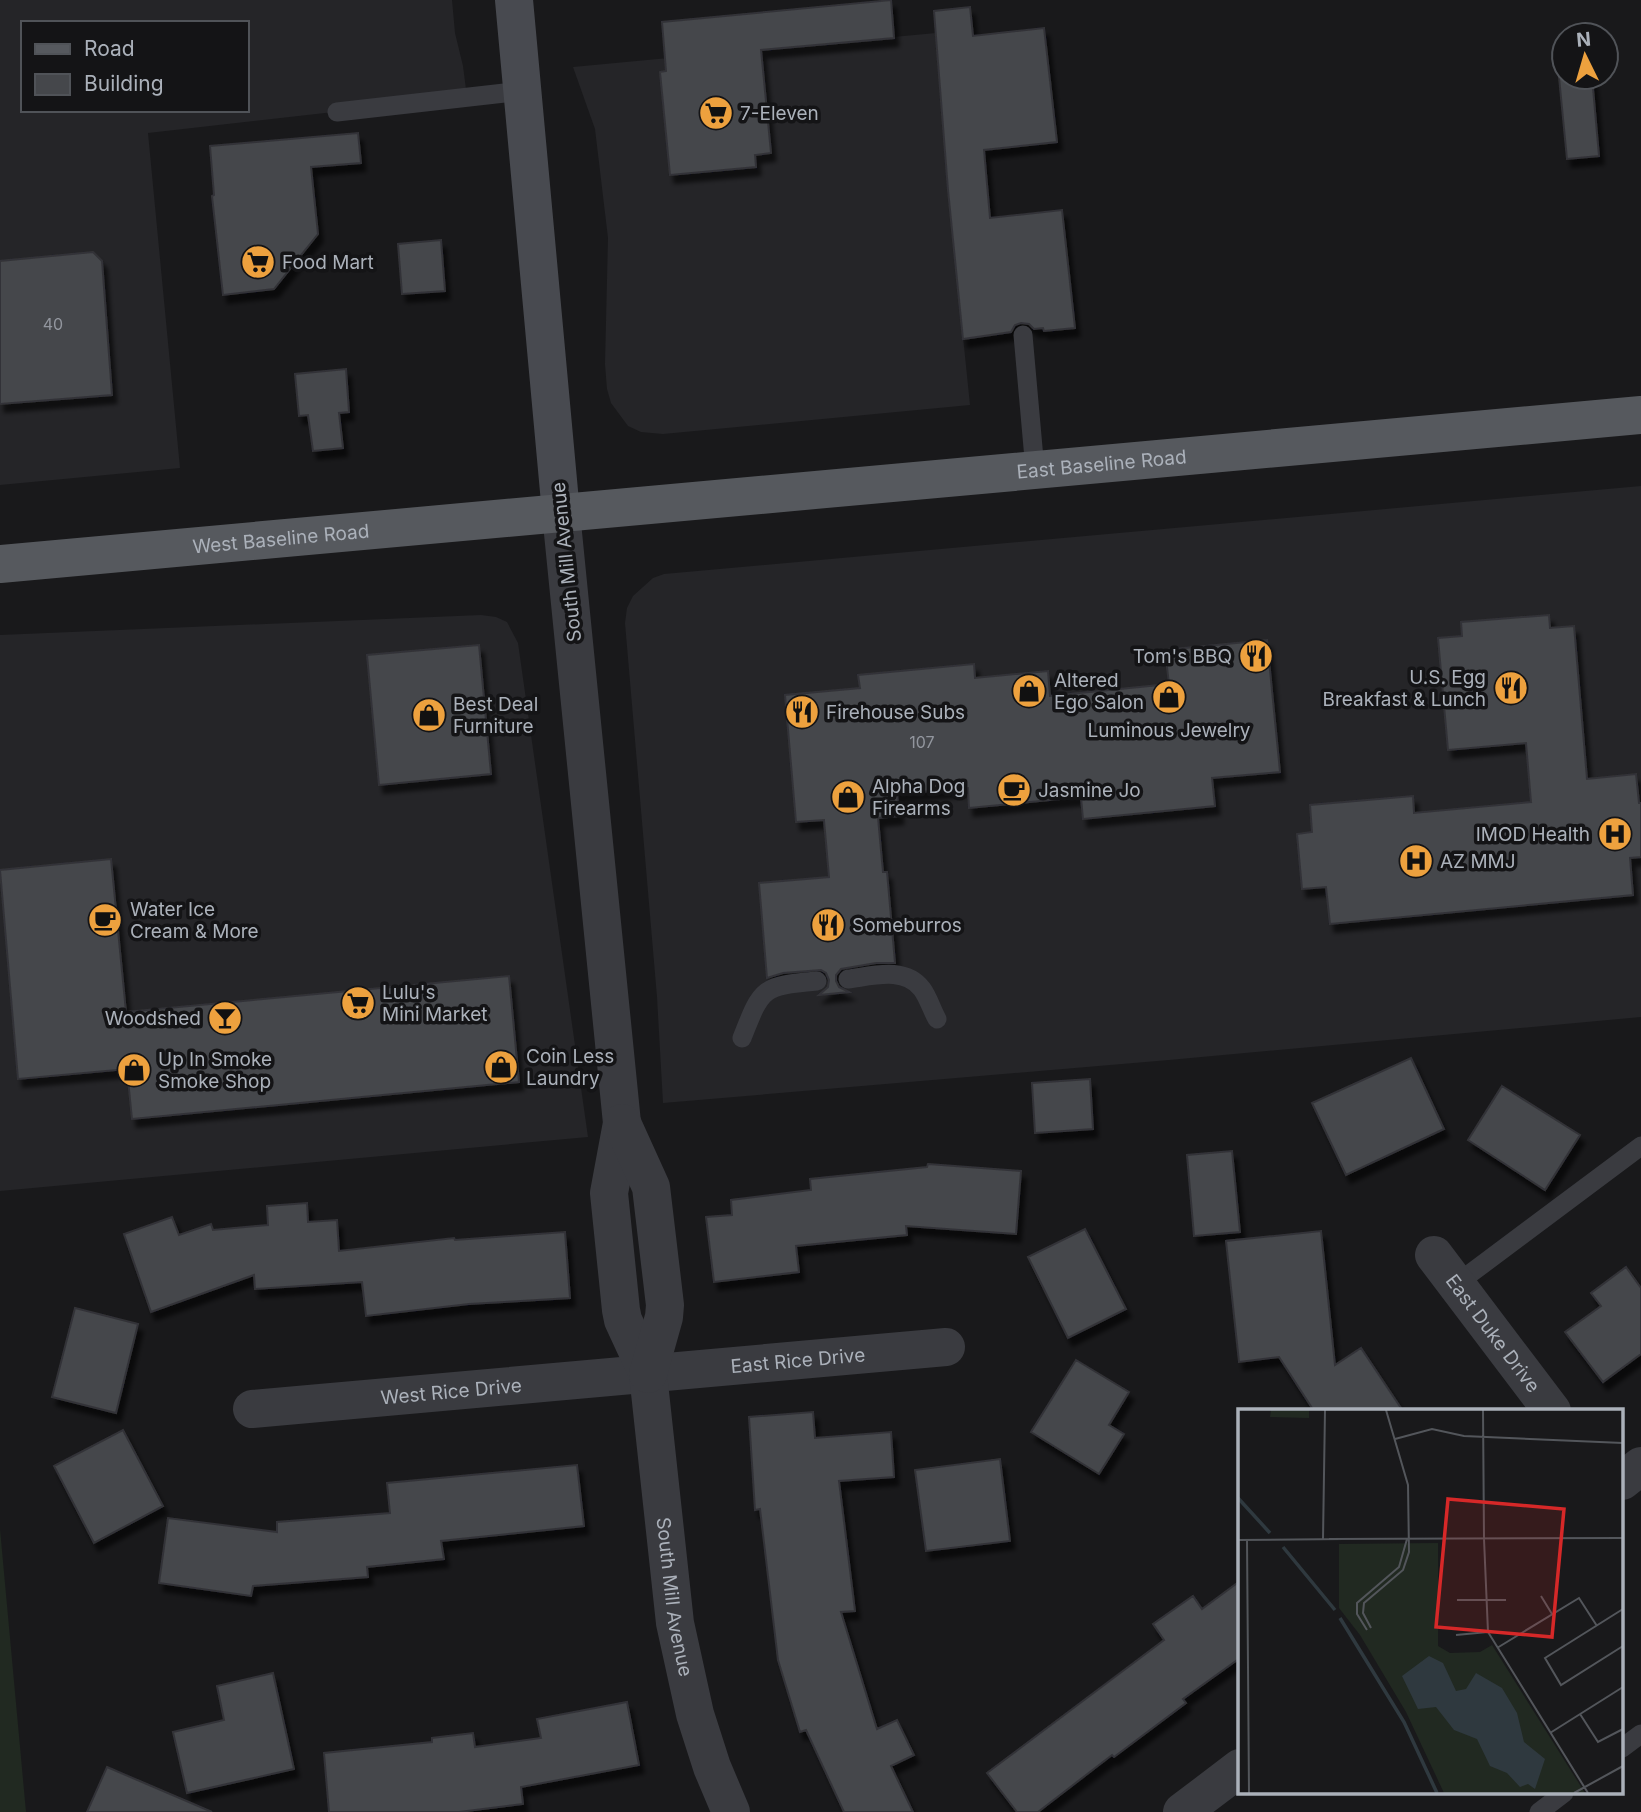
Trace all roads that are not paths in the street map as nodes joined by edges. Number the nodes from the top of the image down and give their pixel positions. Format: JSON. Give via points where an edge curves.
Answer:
{"nodes":[{"id":1,"x":513,"y":0,"type":"edge"},
{"id":2,"x":522,"y":91,"type":"junction"},
{"id":3,"x":337,"y":112,"type":"dead end"},
{"id":4,"x":1023,"y":335,"type":"dead end"},
{"id":5,"x":1641,"y":415,"type":"edge"},
{"id":6,"x":1035,"y":470,"type":"junction"},
{"id":7,"x":561,"y":513,"type":"junction"},
{"id":8,"x":0,"y":564,"type":"edge"},
{"id":9,"x":848,"y":979,"type":"dead end"},
{"id":10,"x":817,"y":981,"type":"dead end"},
{"id":11,"x":937,"y":1019,"type":"dead end"},
{"id":12,"x":742,"y":1038,"type":"dead end"},
{"id":13,"x":1641,"y":1146,"type":"edge"},
{"id":14,"x":1434,"y":1255,"type":"dead end"},
{"id":15,"x":1455,"y":1285,"type":"junction"},
{"id":16,"x":946,"y":1347,"type":"dead end"},
{"id":17,"x":648,"y":1374,"type":"junction"},
{"id":18,"x":252,"y":1409,"type":"dead end"},
{"id":19,"x":1550,"y":1409,"type":"edge"},
{"id":20,"x":1641,"y":1466,"type":"edge"},
{"id":21,"x":1624,"y":1479,"type":"edge"},
{"id":22,"x":1641,"y":1734,"type":"edge"},
{"id":23,"x":1624,"y":1747,"type":"edge"},
{"id":24,"x":1238,"y":1770,"type":"edge"},
{"id":25,"x":1563,"y":1794,"type":"edge"},
{"id":26,"x":731,"y":1812,"type":"edge"},
{"id":27,"x":1182,"y":1812,"type":"edge"},
{"id":28,"x":1539,"y":1812,"type":"edge"}],
"edges":[{"from":1,"to":2,"type":"main road","name":"South Mill Avenue"},
{"from":2,"to":3,"type":"lane"},
{"from":2,"to":7,"type":"main road","name":"South Mill Avenue"},
{"from":4,"to":6,"type":"lane"},
{"from":5,"to":6,"type":"main road","name":"East Baseline Road"},
{"from":6,"to":7,"type":"main road","name":"East Baseline Road"},
{"from":7,"to":8,"type":"main road","name":"West Baseline Road"},
{"from":7,"to":17,"type":"street","name":"South Mill Avenue","via":[[622,1123],[609,1193],[623,1320]]},
{"from":9,"to":11,"type":"lane","via":[[899,974],[909,978],[922,988]]},
{"from":10,"to":12,"type":"lane","via":[[764,992]]},
{"from":13,"to":15,"type":"lane"},
{"from":14,"to":15,"type":"street","name":"East Duke Drive"},
{"from":15,"to":19,"type":"street","name":"East Duke Drive"},
{"from":16,"to":17,"type":"street","name":"East Rice Drive"},
{"from":17,"to":18,"type":"street","name":"West Rice Drive"},
{"from":17,"to":26,"type":"street","name":"South Mill Avenue","via":[[674,1623],[695,1714]]},
{"from":20,"to":21,"type":"street"},
{"from":22,"to":23,"type":"lane"},
{"from":24,"to":27,"type":"street"},
{"from":25,"to":28,"type":"lane"}]}
